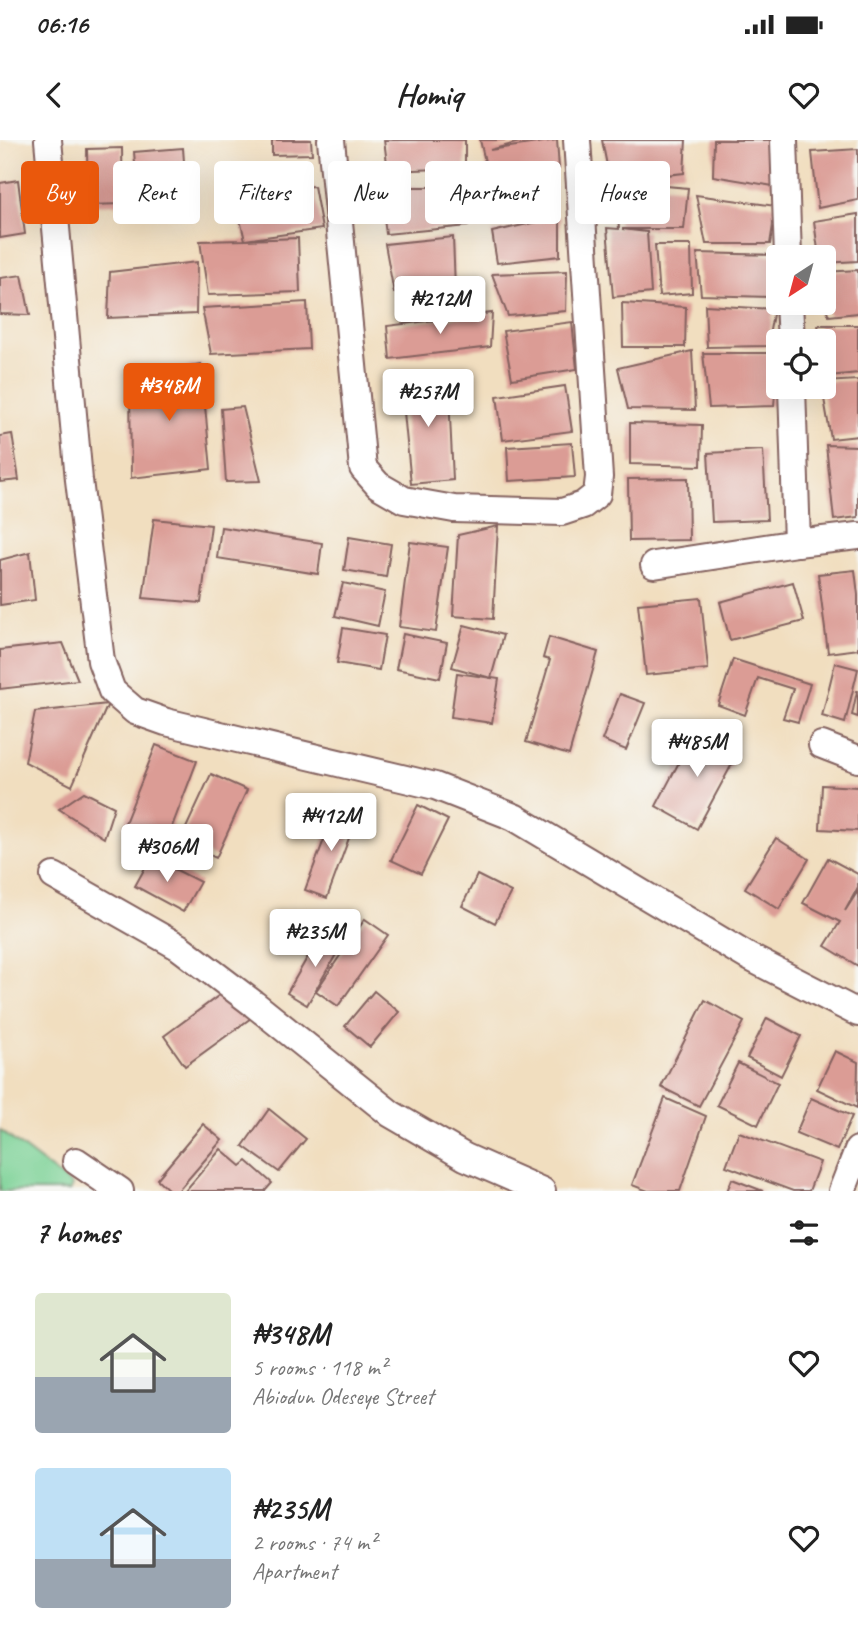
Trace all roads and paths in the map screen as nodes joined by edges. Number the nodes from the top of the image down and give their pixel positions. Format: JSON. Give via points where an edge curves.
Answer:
{"nodes":[{"id":1,"x":48,"y":140,"type":"edge"},
{"id":2,"x":331,"y":140,"type":"edge"},
{"id":3,"x":577,"y":140,"type":"edge"},
{"id":4,"x":784,"y":140,"type":"edge"},
{"id":5,"x":788,"y":245,"type":"edge"},
{"id":6,"x":792,"y":399,"type":"edge"},
{"id":7,"x":858,"y":536,"type":"edge"},
{"id":8,"x":797,"y":542,"type":"junction"},
{"id":9,"x":654,"y":565,"type":"dead end"},
{"id":10,"x":822,"y":745,"type":"dead end"},
{"id":11,"x":858,"y":759,"type":"edge"},
{"id":12,"x":54,"y":876,"type":"dead end"},
{"id":13,"x":858,"y":1013,"type":"edge"},
{"id":14,"x":858,"y":1150,"type":"edge"},
{"id":15,"x":76,"y":1161,"type":"dead end"},
{"id":16,"x":120,"y":1191,"type":"edge"},
{"id":17,"x":542,"y":1191,"type":"edge"},
{"id":18,"x":842,"y":1191,"type":"edge"}],
"edges":[{"from":1,"to":13,"type":"street","via":[[79,481],[101,661],[112,691],[135,711],[166,722],[435,786],[514,817],[747,956]]},
{"from":2,"to":3,"type":"street","via":[[363,468],[378,485],[404,500],[454,509],[562,512],[597,494],[599,477]]},
{"from":4,"to":5,"type":"street"},
{"from":6,"to":8,"type":"street"},
{"from":7,"to":8,"type":"street"},
{"from":8,"to":9,"type":"street"},
{"from":10,"to":11,"type":"street"},
{"from":12,"to":17,"type":"street","via":[[179,947],[391,1114],[465,1157]]},
{"from":14,"to":18,"type":"street"},
{"from":15,"to":16,"type":"street"}]}
